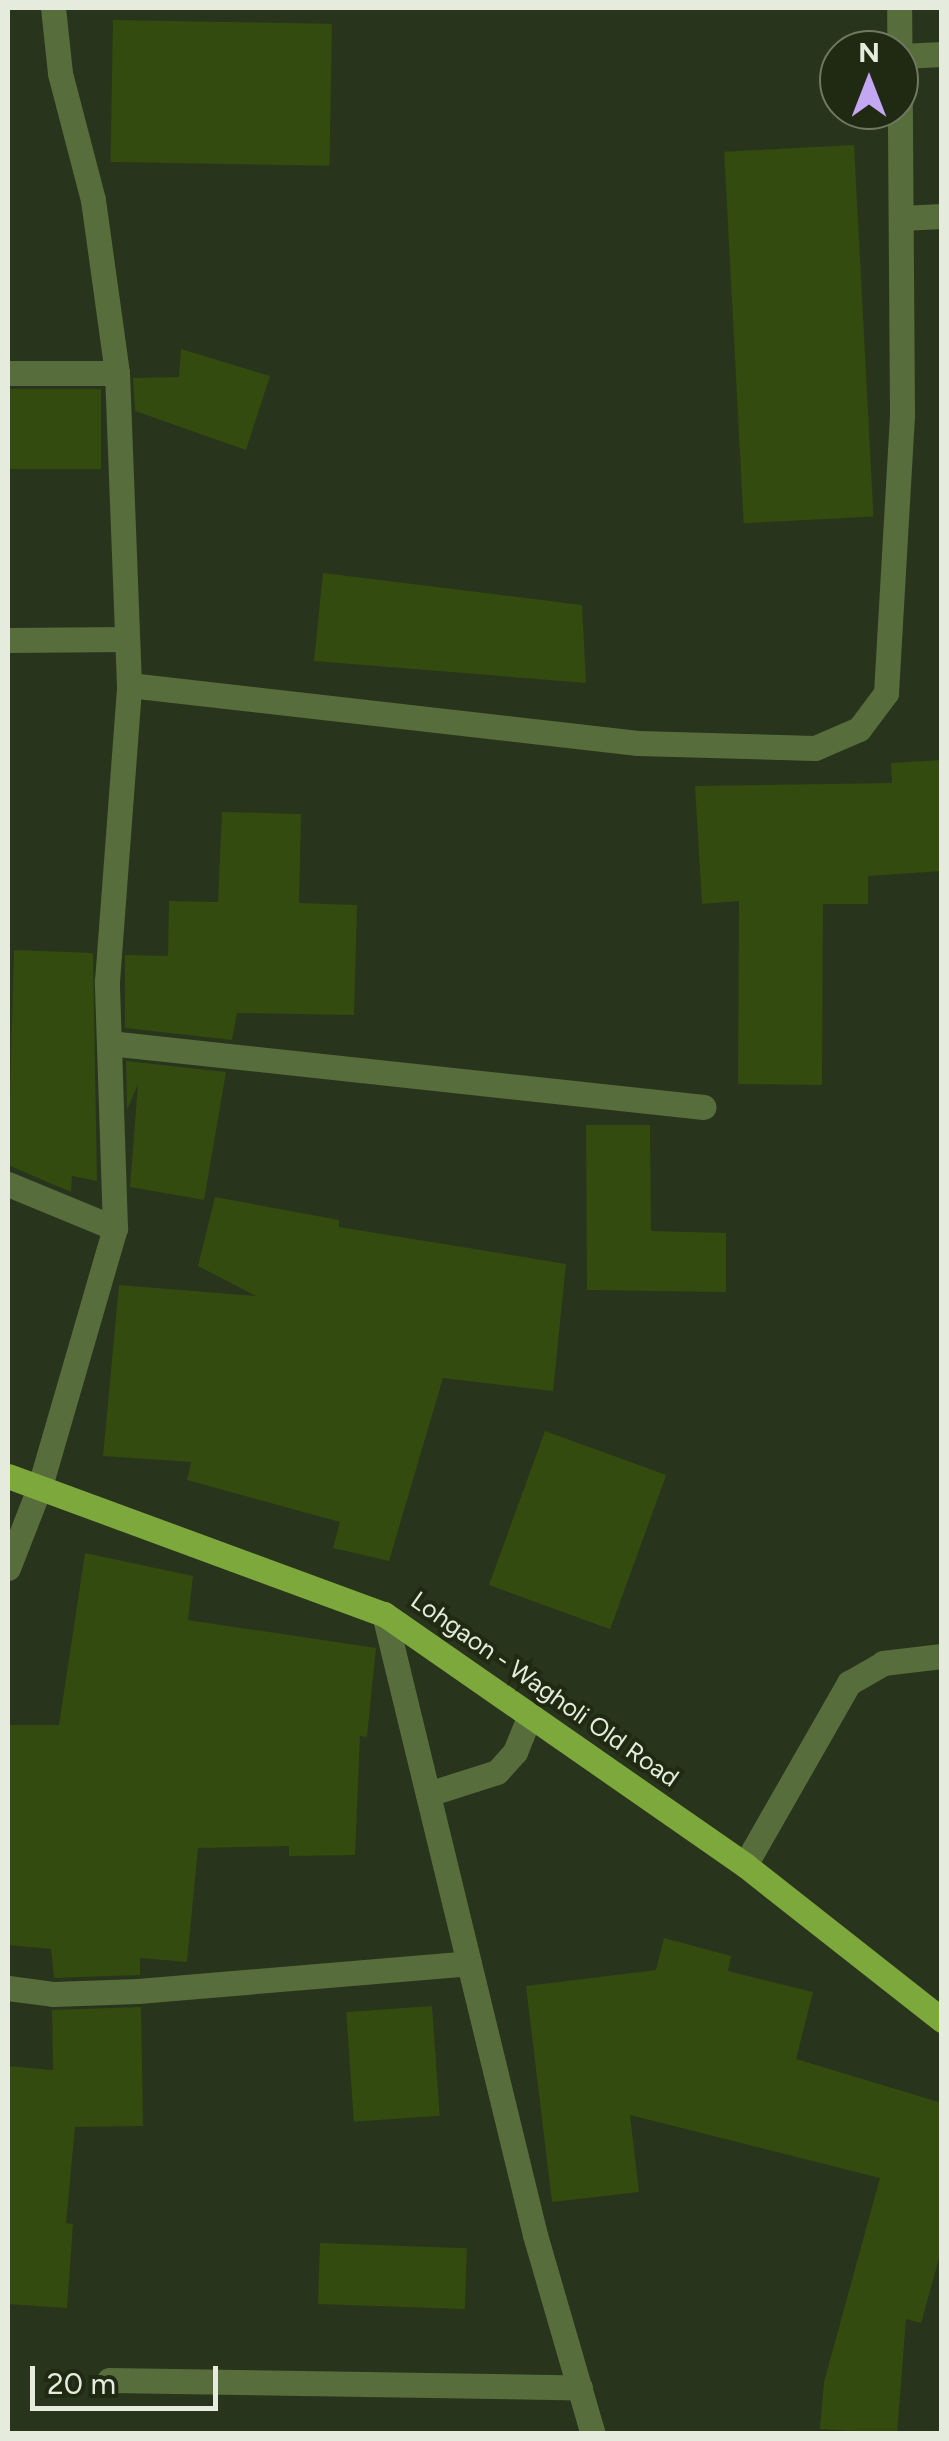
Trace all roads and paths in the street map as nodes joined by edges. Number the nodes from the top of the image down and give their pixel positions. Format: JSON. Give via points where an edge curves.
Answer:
{"nodes":[{"id":1,"x":53,"y":8,"type":"edge"},
{"id":2,"x":901,"y":130,"type":"edge"},
{"id":3,"x":942,"y":216,"type":"edge"},
{"id":4,"x":901,"y":218,"type":"junction"},
{"id":5,"x":8,"y":373,"type":"edge"},
{"id":6,"x":117,"y":373,"type":"junction"},
{"id":7,"x":127,"y":639,"type":"junction"},
{"id":8,"x":8,"y":640,"type":"edge"},
{"id":9,"x":129,"y":684,"type":"junction"},
{"id":10,"x":110,"y":1043,"type":"junction"},
{"id":11,"x":704,"y":1107,"type":"dead end"},
{"id":12,"x":8,"y":1184,"type":"edge"},
{"id":13,"x":115,"y":1228,"type":"junction"},
{"id":14,"x":8,"y":1476,"type":"edge"},
{"id":15,"x":40,"y":1486,"type":"junction"},
{"id":16,"x":8,"y":1568,"type":"edge"},
{"id":17,"x":384,"y":1614,"type":"junction"},
{"id":18,"x":942,"y":1656,"type":"edge"},
{"id":19,"x":530,"y":1715,"type":"junction"},
{"id":20,"x":428,"y":1794,"type":"junction"},
{"id":21,"x":745,"y":1865,"type":"junction"},
{"id":22,"x":469,"y":1963,"type":"junction"},
{"id":23,"x":8,"y":1988,"type":"edge"},
{"id":24,"x":942,"y":2020,"type":"edge"},
{"id":25,"x":110,"y":2380,"type":"dead end"},
{"id":26,"x":580,"y":2387,"type":"junction"},
{"id":27,"x":593,"y":2434,"type":"edge"}],
"edges":[{"from":1,"to":6,"type":"street","via":[[60,72],[93,200]]},
{"from":2,"to":4,"type":"street"},
{"from":3,"to":4,"type":"street"},
{"from":4,"to":9,"type":"street","via":[[902,415],[886,693],[858,729],[815,748],[638,744]]},
{"from":5,"to":6,"type":"street"},
{"from":6,"to":7,"type":"street"},
{"from":7,"to":8,"type":"street"},
{"from":7,"to":9,"type":"street"},
{"from":9,"to":10,"type":"street","via":[[108,981]]},
{"from":10,"to":11,"type":"street"},
{"from":10,"to":13,"type":"street"},
{"from":12,"to":13,"type":"street"},
{"from":13,"to":15,"type":"street"},
{"from":14,"to":15,"type":"main road","name":"Lohgaon - Wagholi Old Road"},
{"from":15,"to":16,"type":"street"},
{"from":15,"to":17,"type":"main road","name":"Lohgaon - Wagholi Old Road"},
{"from":17,"to":19,"type":"main road","name":"Lohgaon - Wagholi Old Road"},
{"from":17,"to":20,"type":"street"},
{"from":18,"to":21,"type":"street","via":[[883,1664],[849,1683]]},
{"from":19,"to":20,"type":"street","via":[[497,1772]]},
{"from":19,"to":21,"type":"main road","name":"Lohgaon - Wagholi Old Road"},
{"from":20,"to":22,"type":"street"},
{"from":21,"to":24,"type":"main road","name":"Lohgaon - Wagholi Old Road"},
{"from":22,"to":23,"type":"street","via":[[138,1991]]},
{"from":22,"to":26,"type":"street"},
{"from":25,"to":26,"type":"street"},
{"from":26,"to":27,"type":"street"}]}
